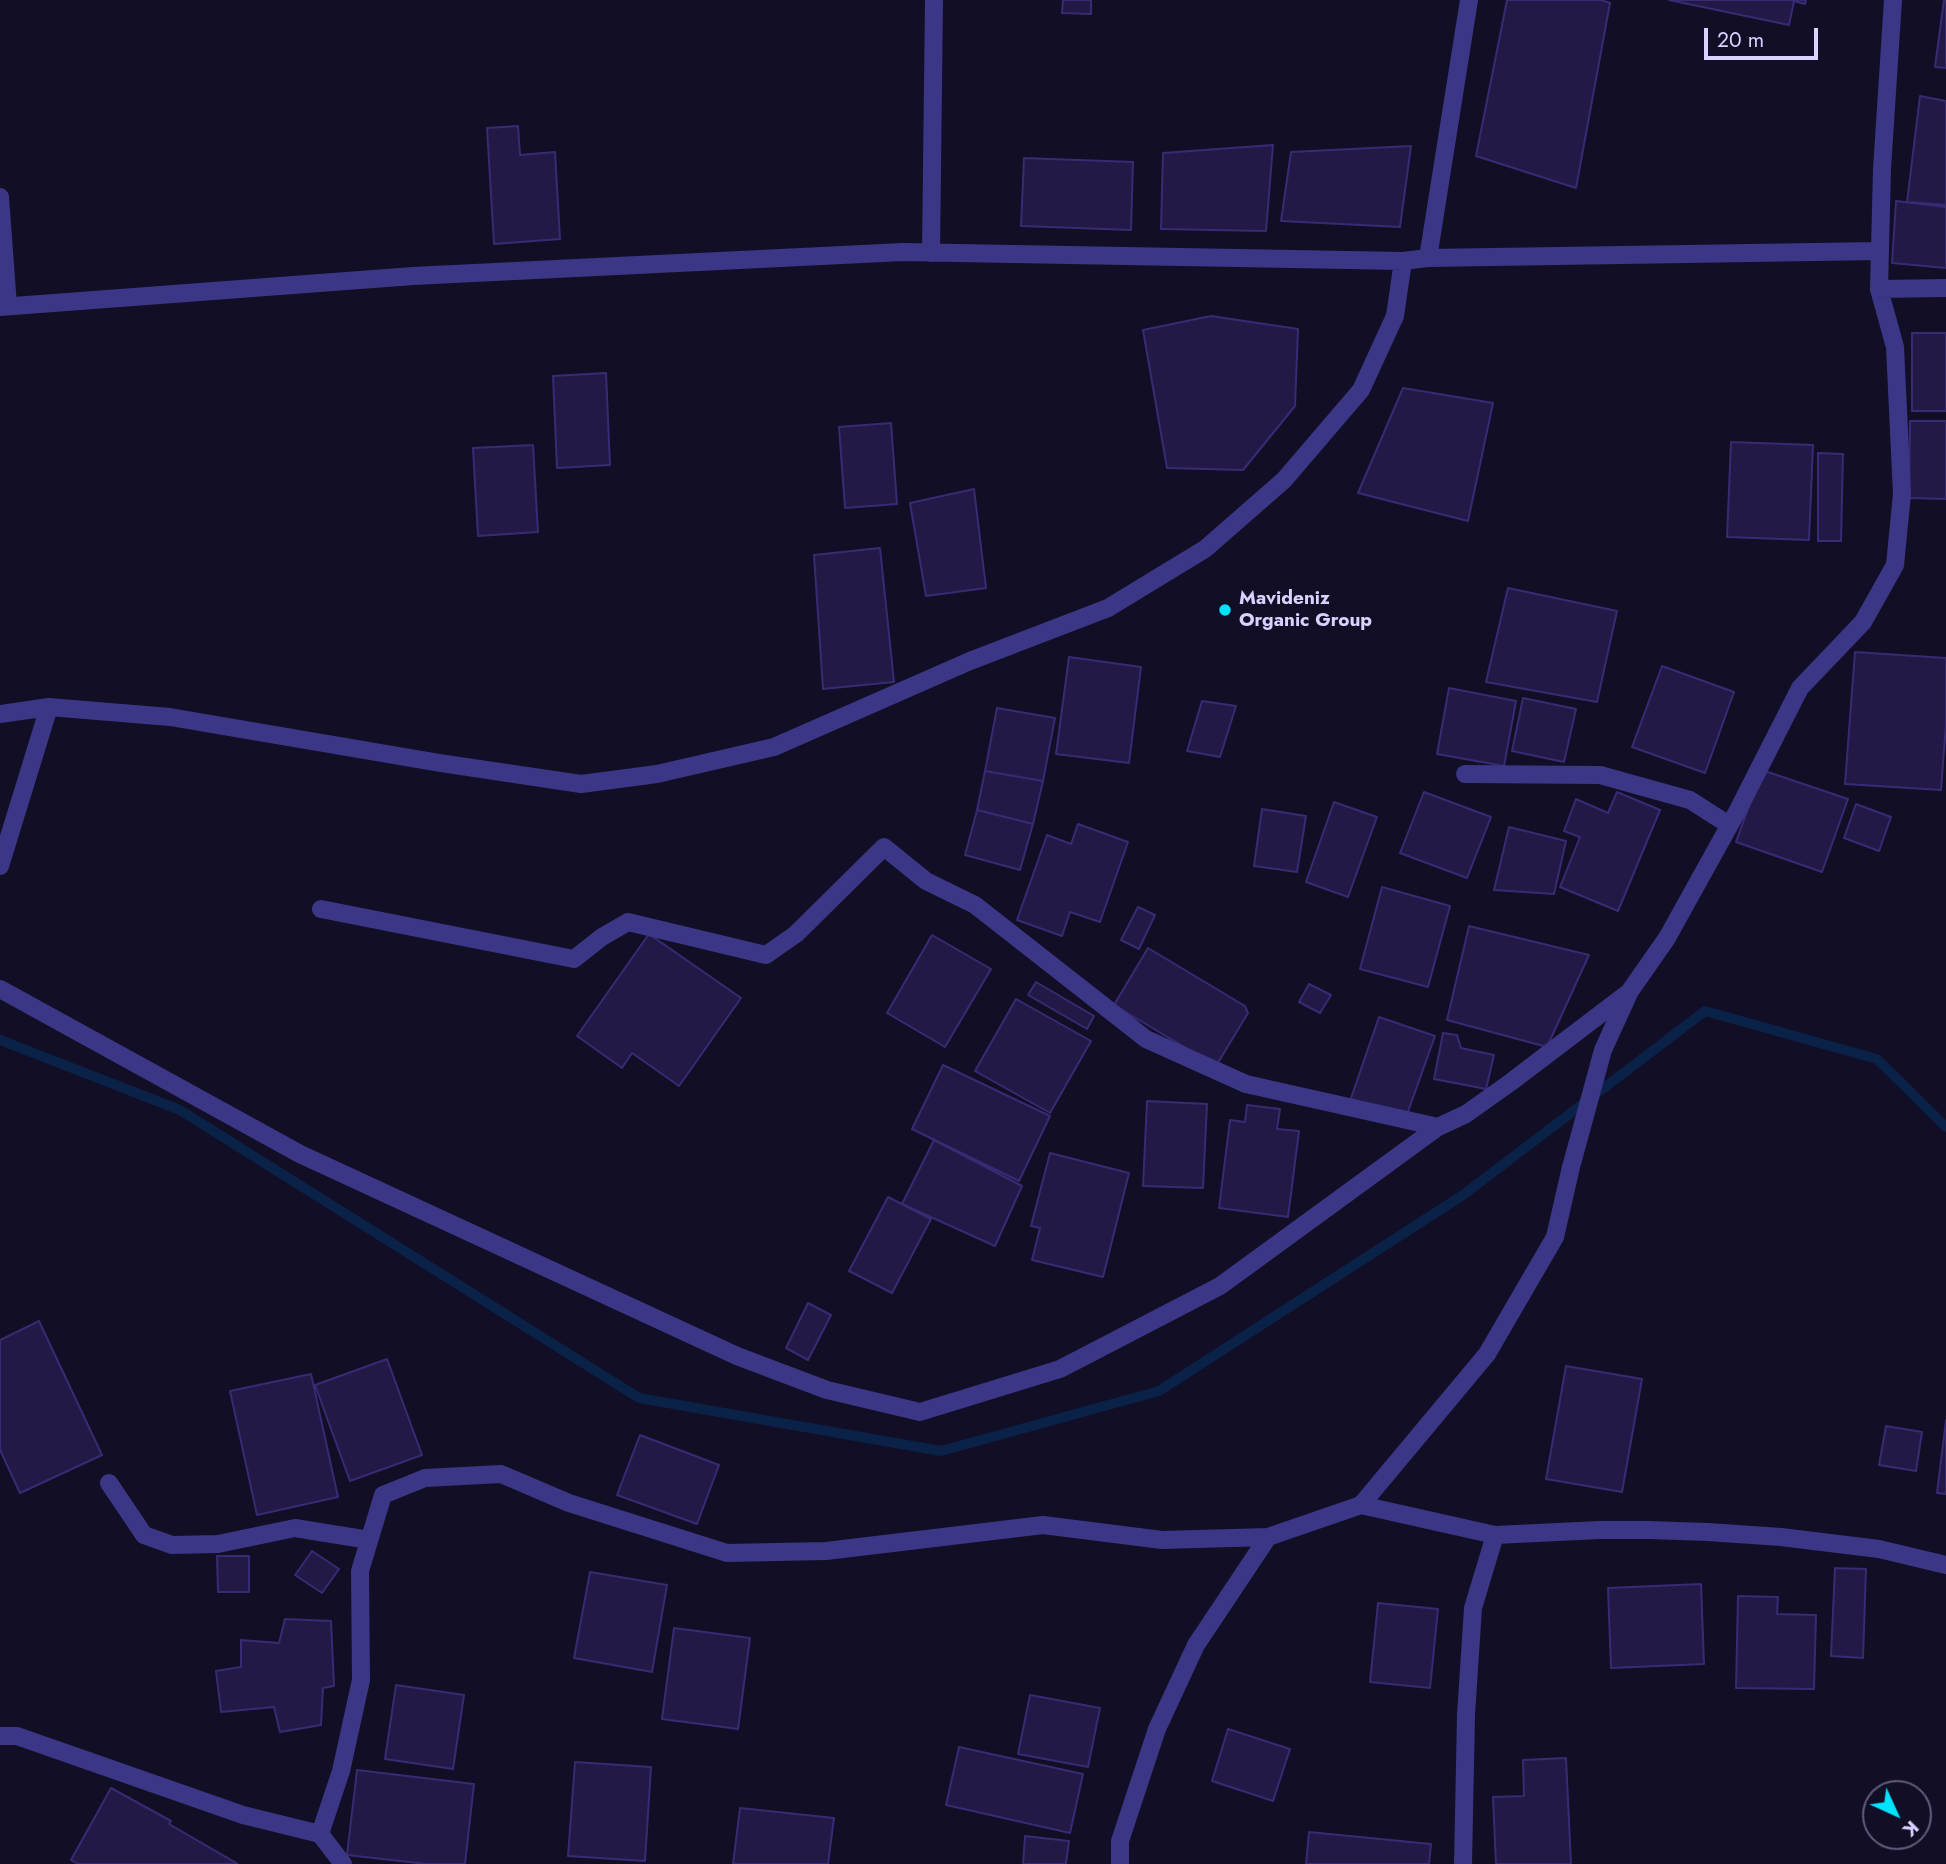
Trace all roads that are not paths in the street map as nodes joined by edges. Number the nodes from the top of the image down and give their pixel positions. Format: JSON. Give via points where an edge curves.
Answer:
{"nodes":[{"id":1,"x":934,"y":0,"type":"edge"},
{"id":2,"x":1469,"y":0,"type":"edge"},
{"id":3,"x":1893,"y":0,"type":"edge"},
{"id":4,"x":0,"y":197,"type":"edge"},
{"id":5,"x":1879,"y":251,"type":"junction"},
{"id":6,"x":931,"y":253,"type":"junction"},
{"id":7,"x":1428,"y":258,"type":"junction"},
{"id":8,"x":1403,"y":261,"type":"junction"},
{"id":9,"x":1946,"y":288,"type":"edge"},
{"id":10,"x":1879,"y":289,"type":"junction"},
{"id":11,"x":4,"y":307,"type":"edge"},
{"id":12,"x":50,"y":707,"type":"junction"},
{"id":13,"x":0,"y":714,"type":"edge"},
{"id":14,"x":1465,"y":774,"type":"dead end"},
{"id":15,"x":1729,"y":825,"type":"junction"},
{"id":16,"x":0,"y":866,"type":"edge"},
{"id":17,"x":321,"y":909,"type":"dead end"},
{"id":18,"x":0,"y":989,"type":"edge"},
{"id":19,"x":1630,"y":991,"type":"junction"},
{"id":20,"x":1438,"y":1127,"type":"junction"},
{"id":21,"x":109,"y":1483,"type":"dead end"},
{"id":22,"x":1361,"y":1505,"type":"junction"},
{"id":23,"x":1495,"y":1535,"type":"junction"},
{"id":24,"x":1268,"y":1536,"type":"junction"},
{"id":25,"x":369,"y":1540,"type":"junction"},
{"id":26,"x":1946,"y":1565,"type":"edge"},
{"id":27,"x":0,"y":1736,"type":"edge"},
{"id":28,"x":320,"y":1835,"type":"junction"},
{"id":29,"x":343,"y":1864,"type":"edge"},
{"id":30,"x":1120,"y":1864,"type":"edge"},
{"id":31,"x":1463,"y":1864,"type":"edge"}],
"edges":[{"from":1,"to":6,"type":"street"},
{"from":2,"to":7,"type":"street"},
{"from":3,"to":5,"type":"street"},
{"from":4,"to":11,"type":"street"},
{"from":5,"to":7,"type":"street"},
{"from":5,"to":10,"type":"street"},
{"from":6,"to":8,"type":"street"},
{"from":6,"to":11,"type":"street","via":[[414,276]]},
{"from":7,"to":8,"type":"street"},
{"from":8,"to":12,"type":"street","via":[[1395,316],[1361,390],[1284,480],[1205,549],[1108,608],[970,661],[774,747],[657,774],[581,784],[170,717]]},
{"from":9,"to":10,"type":"street"},
{"from":10,"to":15,"type":"street","via":[[1895,347],[1902,494],[1895,565],[1863,622],[1800,688]]},
{"from":12,"to":13,"type":"street"},
{"from":12,"to":16,"type":"street"},
{"from":14,"to":15,"type":"street","via":[[1600,775],[1690,800]]},
{"from":15,"to":19,"type":"street","via":[[1667,938]]},
{"from":17,"to":20,"type":"street","via":[[574,959],[628,922],[766,955],[796,934],[884,848],[926,881],[975,905],[1146,1039],[1246,1084]]},
{"from":18,"to":20,"type":"street","via":[[300,1154],[737,1356],[827,1390],[920,1412],[1060,1369],[1220,1286]]},
{"from":19,"to":20,"type":"street","via":[[1466,1114]]},
{"from":19,"to":22,"type":"street","via":[[1603,1050],[1555,1237],[1487,1354]]},
{"from":21,"to":25,"type":"street","via":[[144,1535],[172,1545],[218,1544],[295,1528]]},
{"from":22,"to":23,"type":"street"},
{"from":22,"to":24,"type":"street"},
{"from":23,"to":26,"type":"street","via":[[1708,1532],[1879,1549]]},
{"from":23,"to":31,"type":"street","via":[[1473,1608]]},
{"from":24,"to":25,"type":"street","via":[[1161,1540],[1043,1525],[826,1551],[727,1553],[569,1503],[501,1474],[425,1478],[383,1495]]},
{"from":24,"to":30,"type":"street","via":[[1196,1645],[1157,1729],[1120,1841]]},
{"from":25,"to":28,"type":"street","via":[[360,1571],[361,1680],[341,1771]]},
{"from":27,"to":28,"type":"street","via":[[17,1736],[243,1815]]},
{"from":28,"to":29,"type":"street"}]}
